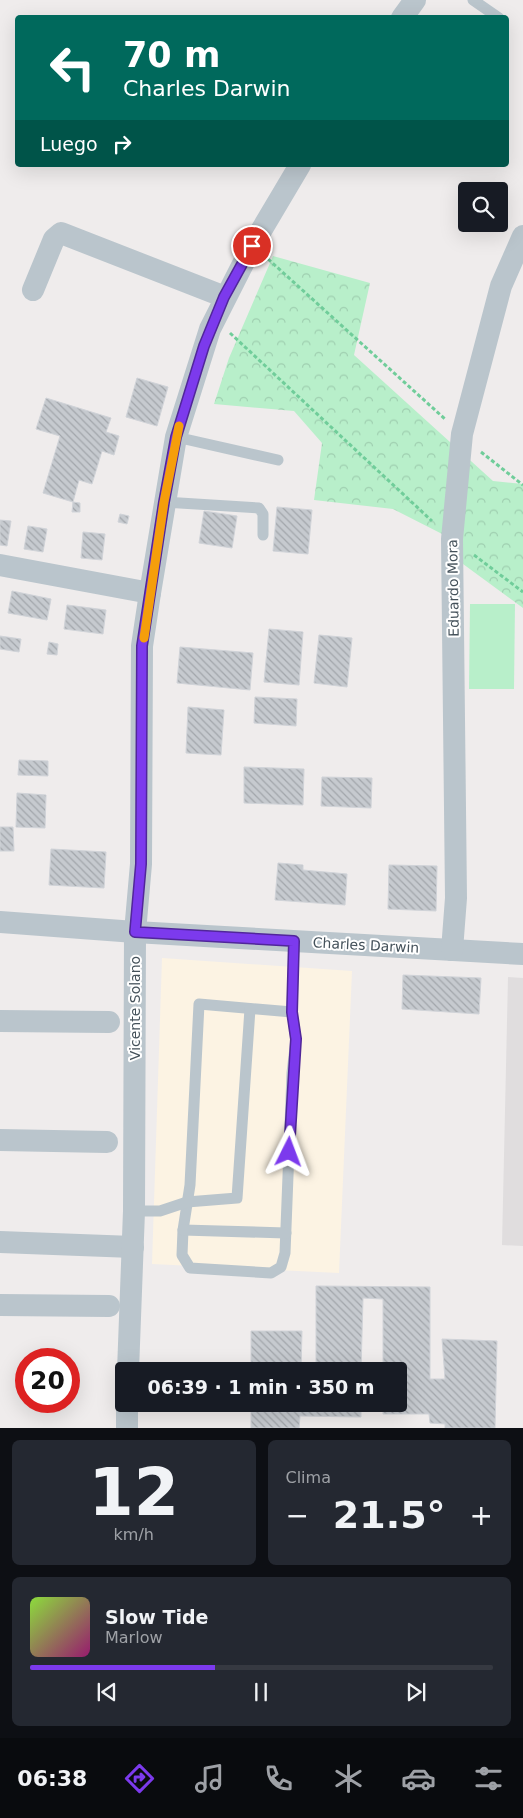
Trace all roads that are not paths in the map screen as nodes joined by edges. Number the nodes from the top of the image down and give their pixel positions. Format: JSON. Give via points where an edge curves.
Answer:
{"nodes":[{"id":1,"x":415,"y":0,"type":"edge"},
{"id":2,"x":473,"y":0,"type":"edge"},
{"id":3,"x":404,"y":15,"type":"edge"},
{"id":4,"x":495,"y":15,"type":"edge"},
{"id":5,"x":299,"y":167,"type":"edge"},
{"id":6,"x":523,"y":236,"type":"edge"},
{"id":7,"x":33,"y":290,"type":"dead end"},
{"id":8,"x":224,"y":297,"type":"junction"},
{"id":9,"x":176,"y":437,"type":"junction"},
{"id":10,"x":278,"y":460,"type":"dead end"},
{"id":11,"x":164,"y":502,"type":"junction"},
{"id":12,"x":263,"y":535,"type":"dead end"},
{"id":13,"x":0,"y":565,"type":"edge"},
{"id":14,"x":150,"y":593,"type":"junction"},
{"id":15,"x":0,"y":922,"type":"edge"},
{"id":16,"x":135,"y":932,"type":"junction"},
{"id":17,"x":294,"y":941,"type":"junction"},
{"id":18,"x":452,"y":950,"type":"junction"},
{"id":19,"x":523,"y":954,"type":"edge"},
{"id":20,"x":250,"y":1009,"type":"junction"},
{"id":21,"x":292,"y":1012,"type":"junction"},
{"id":22,"x":0,"y":1021,"type":"edge"},
{"id":23,"x":109,"y":1022,"type":"dead end"},
{"id":24,"x":0,"y":1140,"type":"edge"},
{"id":25,"x":107,"y":1142,"type":"dead end"},
{"id":26,"x":188,"y":1202,"type":"junction"},
{"id":27,"x":134,"y":1211,"type":"junction"},
{"id":28,"x":183,"y":1230,"type":"junction"},
{"id":29,"x":286,"y":1233,"type":"junction"},
{"id":30,"x":0,"y":1242,"type":"edge"},
{"id":31,"x":133,"y":1247,"type":"junction"},
{"id":32,"x":0,"y":1305,"type":"edge"},
{"id":33,"x":109,"y":1306,"type":"dead end"},
{"id":34,"x":128,"y":1362,"type":"edge"},
{"id":35,"x":127,"y":1412,"type":"edge"},
{"id":36,"x":127,"y":1428,"type":"edge"}],
"edges":[{"from":1,"to":3,"type":"street"},
{"from":2,"to":4,"type":"lane"},
{"from":5,"to":8,"type":"street","name":"Vicente Solano"},
{"from":6,"to":18,"type":"street","name":"Eduardo Mora","via":[[501,286],[462,434],[452,539],[456,898]]},
{"from":7,"to":8,"type":"street","via":[[54,239],[61,233]]},
{"from":8,"to":9,"type":"street","name":"Vicente Solano","via":[[187,396]]},
{"from":9,"to":10,"type":"lane"},
{"from":9,"to":11,"type":"street","name":"Vicente Solano"},
{"from":11,"to":12,"type":"lane","via":[[260,508]]},
{"from":11,"to":14,"type":"street","name":"Vicente Solano"},
{"from":13,"to":14,"type":"street"},
{"from":14,"to":16,"type":"street","name":"Vicente Solano","via":[[142,646],[141,864]]},
{"from":15,"to":16,"type":"street","name":"Charles Darwin"},
{"from":16,"to":17,"type":"street","name":"Charles Darwin"},
{"from":16,"to":27,"type":"street","name":"Vicente Solano"},
{"from":17,"to":18,"type":"street","name":"Charles Darwin"},
{"from":17,"to":21,"type":"lane"},
{"from":18,"to":19,"type":"street","name":"Charles Darwin"},
{"from":20,"to":21,"type":"lane"},
{"from":20,"to":26,"type":"lane","via":[[237,1198]]},
{"from":20,"to":26,"type":"lane","via":[[199,1004]]},
{"from":21,"to":29,"type":"lane","via":[[296,1039]]},
{"from":22,"to":23,"type":"street"},
{"from":24,"to":25,"type":"street"},
{"from":26,"to":27,"type":"lane","via":[[160,1211]]},
{"from":26,"to":28,"type":"lane"},
{"from":27,"to":31,"type":"street","name":"Vicente Solano"},
{"from":28,"to":29,"type":"lane"},
{"from":28,"to":29,"type":"lane","via":[[182,1255],[190,1268],[271,1273],[281,1267]]},
{"from":30,"to":31,"type":"street"},
{"from":31,"to":34,"type":"street","name":"Vicente Solano"},
{"from":32,"to":33,"type":"street"},
{"from":35,"to":36,"type":"street"}]}
